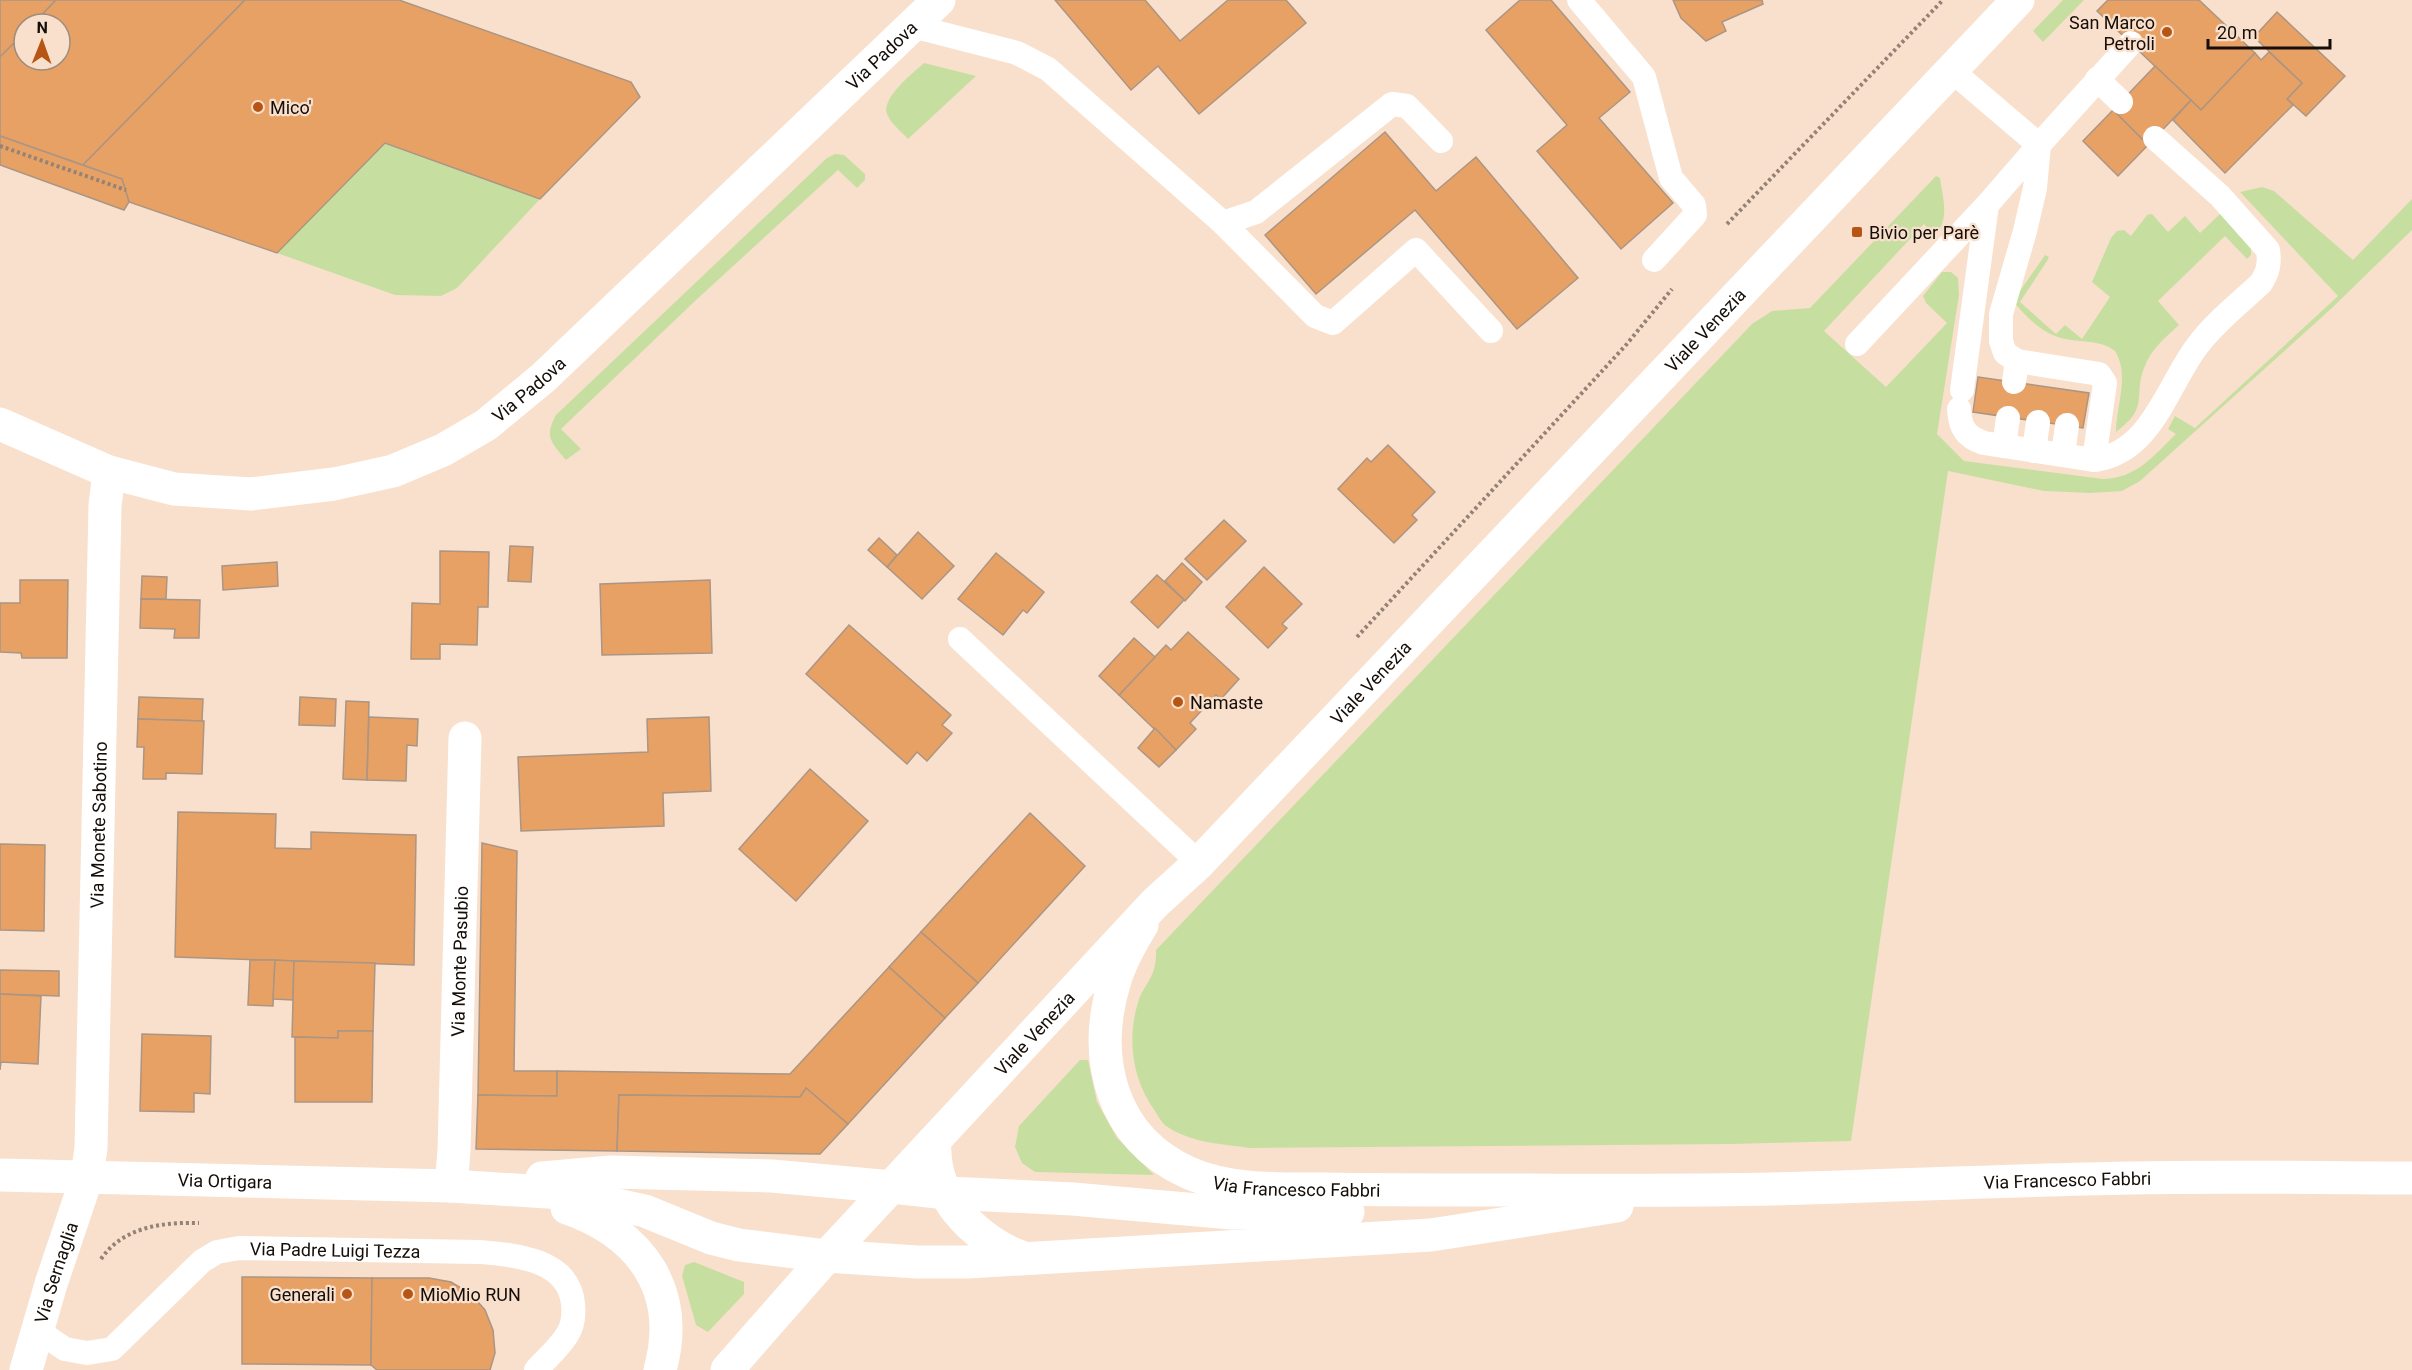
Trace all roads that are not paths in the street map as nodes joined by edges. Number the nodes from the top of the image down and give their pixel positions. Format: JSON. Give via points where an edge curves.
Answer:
{"nodes":[{"id":1,"x":939,"y":0,"type":"edge"},
{"id":2,"x":1579,"y":0,"type":"edge"},
{"id":3,"x":2018,"y":0,"type":"edge"},
{"id":4,"x":912,"y":26,"type":"junction"},
{"id":5,"x":2131,"y":43,"type":"dead end"},
{"id":6,"x":1951,"y":70,"type":"junction"},
{"id":7,"x":2097,"y":79,"type":"junction"},
{"id":8,"x":2121,"y":102,"type":"dead end"},
{"id":9,"x":2155,"y":138,"type":"dead end"},
{"id":10,"x":1441,"y":141,"type":"dead end"},
{"id":11,"x":2039,"y":145,"type":"junction"},
{"id":12,"x":1987,"y":205,"type":"junction"},
{"id":13,"x":1223,"y":223,"type":"junction"},
{"id":14,"x":1654,"y":260,"type":"dead end"},
{"id":15,"x":1491,"y":332,"type":"dead end"},
{"id":16,"x":1857,"y":344,"type":"dead end"},
{"id":17,"x":2008,"y":418,"type":"dead end"},
{"id":18,"x":2038,"y":422,"type":"dead end"},
{"id":19,"x":0,"y":424,"type":"edge"},
{"id":20,"x":2067,"y":425,"type":"dead end"},
{"id":21,"x":2004,"y":446,"type":"junction"},
{"id":22,"x":2034,"y":450,"type":"junction"},
{"id":23,"x":2063,"y":455,"type":"junction"},
{"id":24,"x":2094,"y":460,"type":"junction"},
{"id":25,"x":109,"y":472,"type":"junction"},
{"id":26,"x":960,"y":639,"type":"dead end"},
{"id":27,"x":465,"y":738,"type":"dead end"},
{"id":28,"x":1199,"y":863,"type":"junction"},
{"id":29,"x":1155,"y":903,"type":"junction"},
{"id":30,"x":934,"y":1141,"type":"junction"},
{"id":31,"x":0,"y":1175,"type":"edge"},
{"id":32,"x":87,"y":1177,"type":"junction"},
{"id":33,"x":2412,"y":1178,"type":"edge"},
{"id":34,"x":451,"y":1186,"type":"junction"},
{"id":35,"x":892,"y":1187,"type":"junction"},
{"id":36,"x":1722,"y":1190,"type":"junction"},
{"id":37,"x":947,"y":1193,"type":"junction"},
{"id":38,"x":827,"y":1256,"type":"junction"},
{"id":39,"x":1029,"y":1260,"type":"junction"},
{"id":40,"x":38,"y":1331,"type":"junction"},
{"id":41,"x":112,"y":1349,"type":"junction"},
{"id":42,"x":26,"y":1370,"type":"edge"},
{"id":43,"x":89,"y":1370,"type":"edge"},
{"id":44,"x":536,"y":1370,"type":"edge"},
{"id":45,"x":660,"y":1370,"type":"edge"},
{"id":46,"x":727,"y":1370,"type":"edge"}],
"edges":[{"from":1,"to":4,"type":"street","name":"Via Padova"},
{"from":2,"to":14,"type":"lane","via":[[1644,77],[1671,178],[1694,205],[1695,215]]},
{"from":3,"to":6,"type":"street","name":"Viale Venezia"},
{"from":4,"to":13,"type":"lane","via":[[1017,53],[1048,69]]},
{"from":4,"to":25,"type":"street","name":"Via Padova","via":[[544,377],[486,425],[443,450],[393,471],[334,484],[251,494],[174,489]]},
{"from":5,"to":7,"type":"lane"},
{"from":6,"to":11,"type":"lane"},
{"from":6,"to":28,"type":"street","name":"Viale Venezia"},
{"from":7,"to":8,"type":"lane"},
{"from":7,"to":11,"type":"lane"},
{"from":9,"to":24,"type":"lane","via":[[2220,196],[2268,250],[2270,261],[2260,283],[2198,344],[2144,434],[2110,458]]},
{"from":10,"to":13,"type":"lane","via":[[1407,106],[1392,104],[1256,212]]},
{"from":11,"to":12,"type":"lane"},
{"from":11,"to":24,"type":"lane","via":[[2035,188],[1999,328],[2005,353],[2015,371],[2074,380],[2099,374],[2105,383]]},
{"from":12,"to":16,"type":"lane"},
{"from":12,"to":21,"type":"lane","via":[[1960,423],[1972,439]]},
{"from":13,"to":15,"type":"lane","via":[[1315,316],[1333,323],[1416,250]]},
{"from":17,"to":21,"type":"lane"},
{"from":18,"to":22,"type":"lane"},
{"from":19,"to":25,"type":"street","name":"Via Padova"},
{"from":20,"to":23,"type":"lane"},
{"from":21,"to":22,"type":"lane"},
{"from":22,"to":23,"type":"lane"},
{"from":23,"to":24,"type":"lane"},
{"from":25,"to":32,"type":"street","name":"Via Monete Sabotino"},
{"from":26,"to":28,"type":"lane"},
{"from":27,"to":34,"type":"street","name":"Via Monte Pasubio"},
{"from":28,"to":29,"type":"street","name":"Viale Venezia"},
{"from":29,"to":30,"type":"street","name":"Viale Venezia"},
{"from":29,"to":36,"type":"street","name":"Via Francesco Fabbri","via":[[1126,952],[1116,978],[1106,1025],[1106,1061],[1115,1101],[1126,1120],[1162,1159],[1191,1174],[1260,1188]]},
{"from":30,"to":35,"type":"street","name":"Viale Venezia"},
{"from":30,"to":37,"type":"street","name":"Via Francesco Fabbri","via":[[937,1170]]},
{"from":31,"to":32,"type":"street","name":"Via Ortigara"},
{"from":32,"to":34,"type":"street","name":"Via Ortigara"},
{"from":32,"to":40,"type":"street","name":"Via Sernaglia"},
{"from":33,"to":36,"type":"street","name":"Via Francesco Fabbri","via":[[2132,1178]]},
{"from":34,"to":35,"type":"street","name":"Via Francesco Fabbri","via":[[610,1172],[772,1176]]},
{"from":34,"to":38,"type":"street","name":"Via Francesco Fabbri","via":[[563,1193],[645,1211],[739,1245]]},
{"from":34,"to":45,"type":"street","via":[[545,1201],[589,1216],[636,1248],[659,1288],[666,1344]]},
{"from":35,"to":37,"type":"street","name":"Via Francesco Fabbri"},
{"from":35,"to":38,"type":"street","name":"Viale Venezia"},
{"from":36,"to":37,"type":"street","name":"Via Francesco Fabbri","via":[[1358,1212],[1242,1213]]},
{"from":36,"to":39,"type":"street","name":"Via Francesco Fabbri","via":[[1431,1234]]},
{"from":37,"to":39,"type":"street","name":"Via Francesco Fabbri","via":[[963,1218],[978,1232],[1005,1251]]},
{"from":38,"to":39,"type":"street","name":"Via Francesco Fabbri","via":[[918,1262]]},
{"from":38,"to":46,"type":"street","name":"Viale Venezia"},
{"from":40,"to":41,"type":"lane","via":[[65,1349],[87,1353]]},
{"from":40,"to":42,"type":"street","name":"Via Sernaglia"},
{"from":41,"to":43,"type":"lane","name":"Via Padre Luigi Tezza"},
{"from":41,"to":44,"type":"lane","name":"Via Padre Luigi Tezza","via":[[202,1261],[217,1252],[239,1248],[480,1252],[511,1254],[540,1262],[565,1280],[571,1291],[573,1322],[567,1335]]}]}
